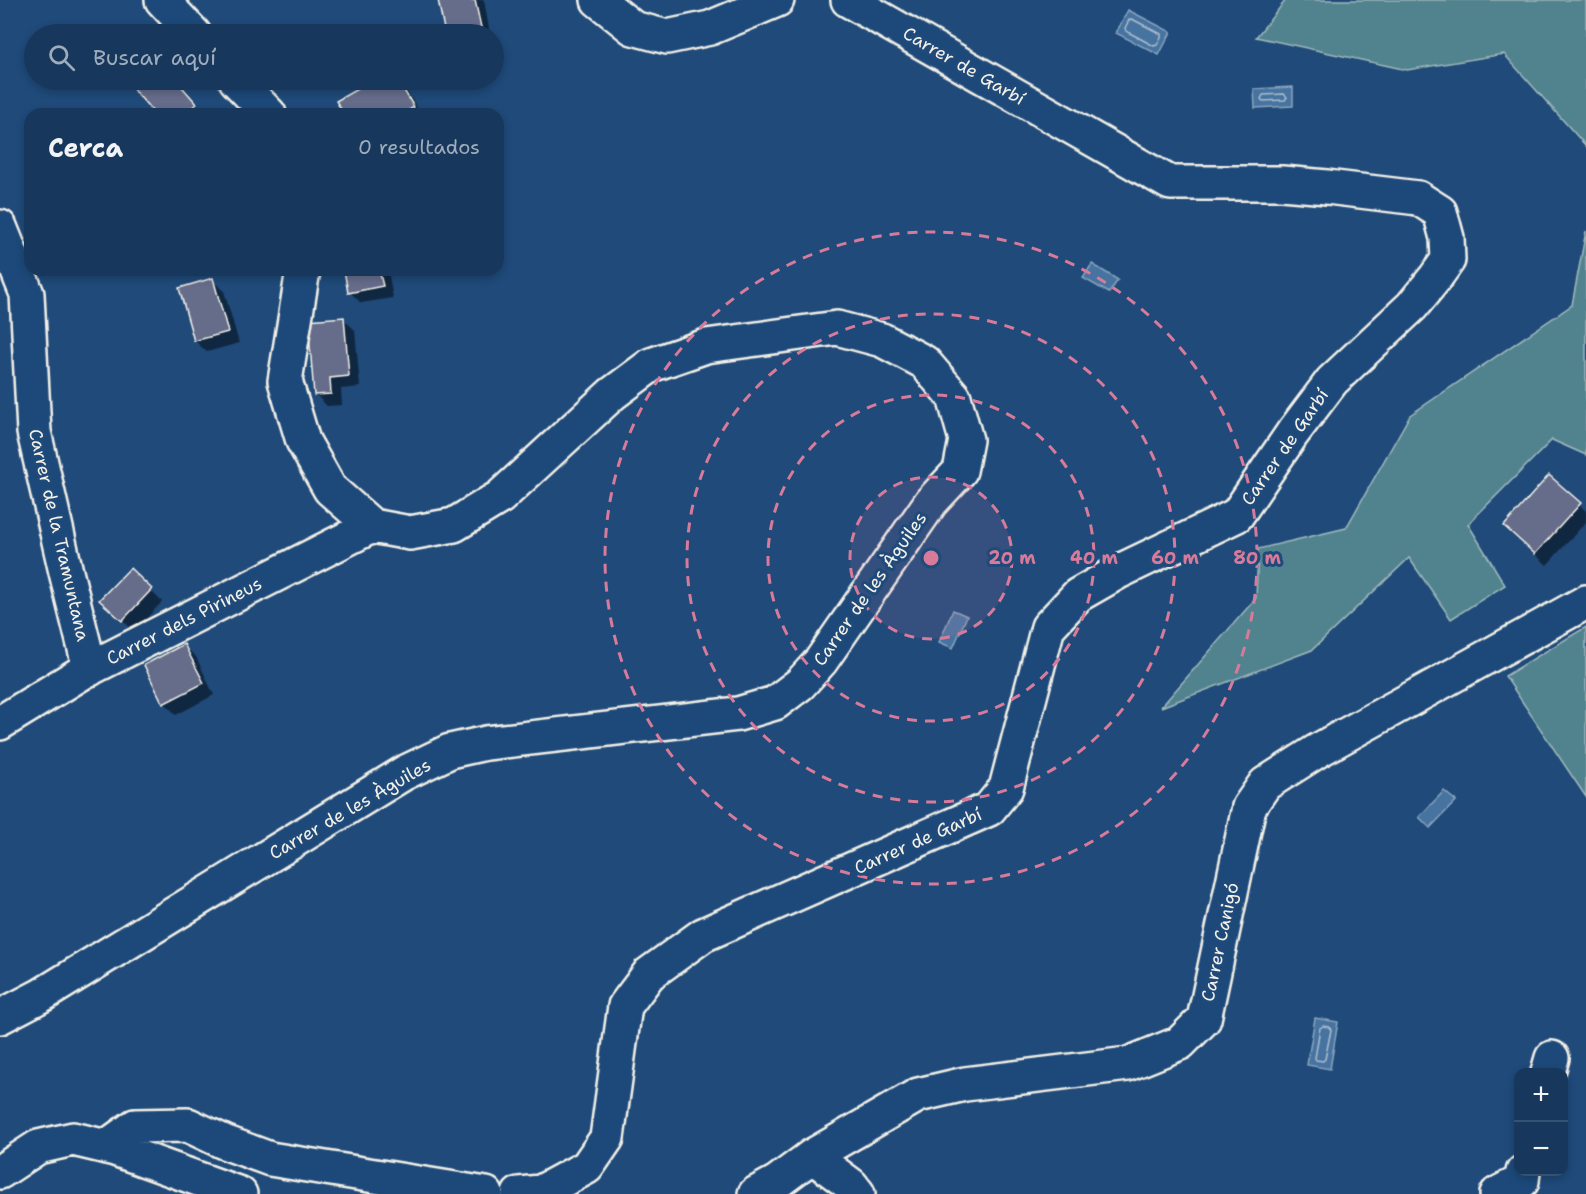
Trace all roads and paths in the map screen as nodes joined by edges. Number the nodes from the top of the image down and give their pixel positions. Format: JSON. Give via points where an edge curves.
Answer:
{"nodes":[{"id":1,"x":162,"y":0,"type":"edge"},
{"id":2,"x":598,"y":0,"type":"edge"},
{"id":3,"x":777,"y":0,"type":"edge"},
{"id":4,"x":848,"y":0,"type":"edge"},
{"id":5,"x":185,"y":24,"type":"edge"},
{"id":6,"x":246,"y":90,"type":"edge"},
{"id":7,"x":263,"y":108,"type":"edge"},
{"id":8,"x":0,"y":227,"type":"edge"},
{"id":9,"x":302,"y":276,"type":"edge"},
{"id":10,"x":372,"y":526,"type":"junction"},
{"id":11,"x":1586,"y":602,"type":"edge"},
{"id":12,"x":90,"y":669,"type":"junction"},
{"id":13,"x":0,"y":723,"type":"edge"},
{"id":14,"x":0,"y":1017,"type":"edge"},
{"id":15,"x":106,"y":1147,"type":"junction"},
{"id":16,"x":812,"y":1156,"type":"junction"},
{"id":17,"x":0,"y":1172,"type":"edge"},
{"id":18,"x":1523,"y":1176,"type":"edge"},
{"id":19,"x":240,"y":1194,"type":"edge"},
{"id":20,"x":486,"y":1194,"type":"edge"},
{"id":21,"x":519,"y":1194,"type":"edge"},
{"id":22,"x":755,"y":1194,"type":"edge"},
{"id":23,"x":858,"y":1194,"type":"edge"},
{"id":24,"x":1497,"y":1194,"type":"edge"}],
"edges":[{"from":1,"to":5,"type":"street"},
{"from":2,"to":3,"type":"street","via":[[633,28],[667,37],[710,28]]},
{"from":4,"to":21,"type":"street","name":"Carrer de Garbí","via":[[1170,183],[1282,183],[1418,198],[1440,212],[1448,238],[1448,260],[1412,306],[1332,381],[1237,515],[1078,595],[1048,627],[1006,788],[989,809],[703,935],[650,974],[625,1006],[607,1138],[587,1167],[541,1191]]},
{"from":6,"to":7,"type":"street"},
{"from":8,"to":12,"type":"street","name":"Carrer de la Tramuntana","via":[[27,294],[34,432]]},
{"from":9,"to":10,"type":"street","via":[[285,381],[303,441],[330,489]]},
{"from":10,"to":12,"type":"street","name":"Carrer dels Pirineus"},
{"from":10,"to":14,"type":"street","name":"Carrer de les Àguiles","via":[[410,533],[454,525],[500,497],[612,394],[651,365],[717,344],[837,328],[882,340],[924,362],[954,397],[966,440],[960,471],[931,502],[821,661],[775,703],[738,714],[486,743],[450,751],[404,773]]},
{"from":11,"to":16,"type":"street","name":"Carrer Canigó","via":[[1317,751],[1265,784],[1249,807],[1204,1019],[1180,1043],[1128,1064],[964,1084],[918,1095]]},
{"from":12,"to":13,"type":"street","name":"Carrer dels Pirineus"},
{"from":15,"to":17,"type":"street","via":[[73,1139],[38,1147]]},
{"from":15,"to":19,"type":"street"},
{"from":15,"to":20,"type":"street","via":[[135,1126],[188,1125],[270,1159]]},
{"from":16,"to":22,"type":"street","name":"Carrer Canigó"},
{"from":16,"to":23,"type":"street"},
{"from":18,"to":24,"type":"street","via":[[1522,1181]]}]}
